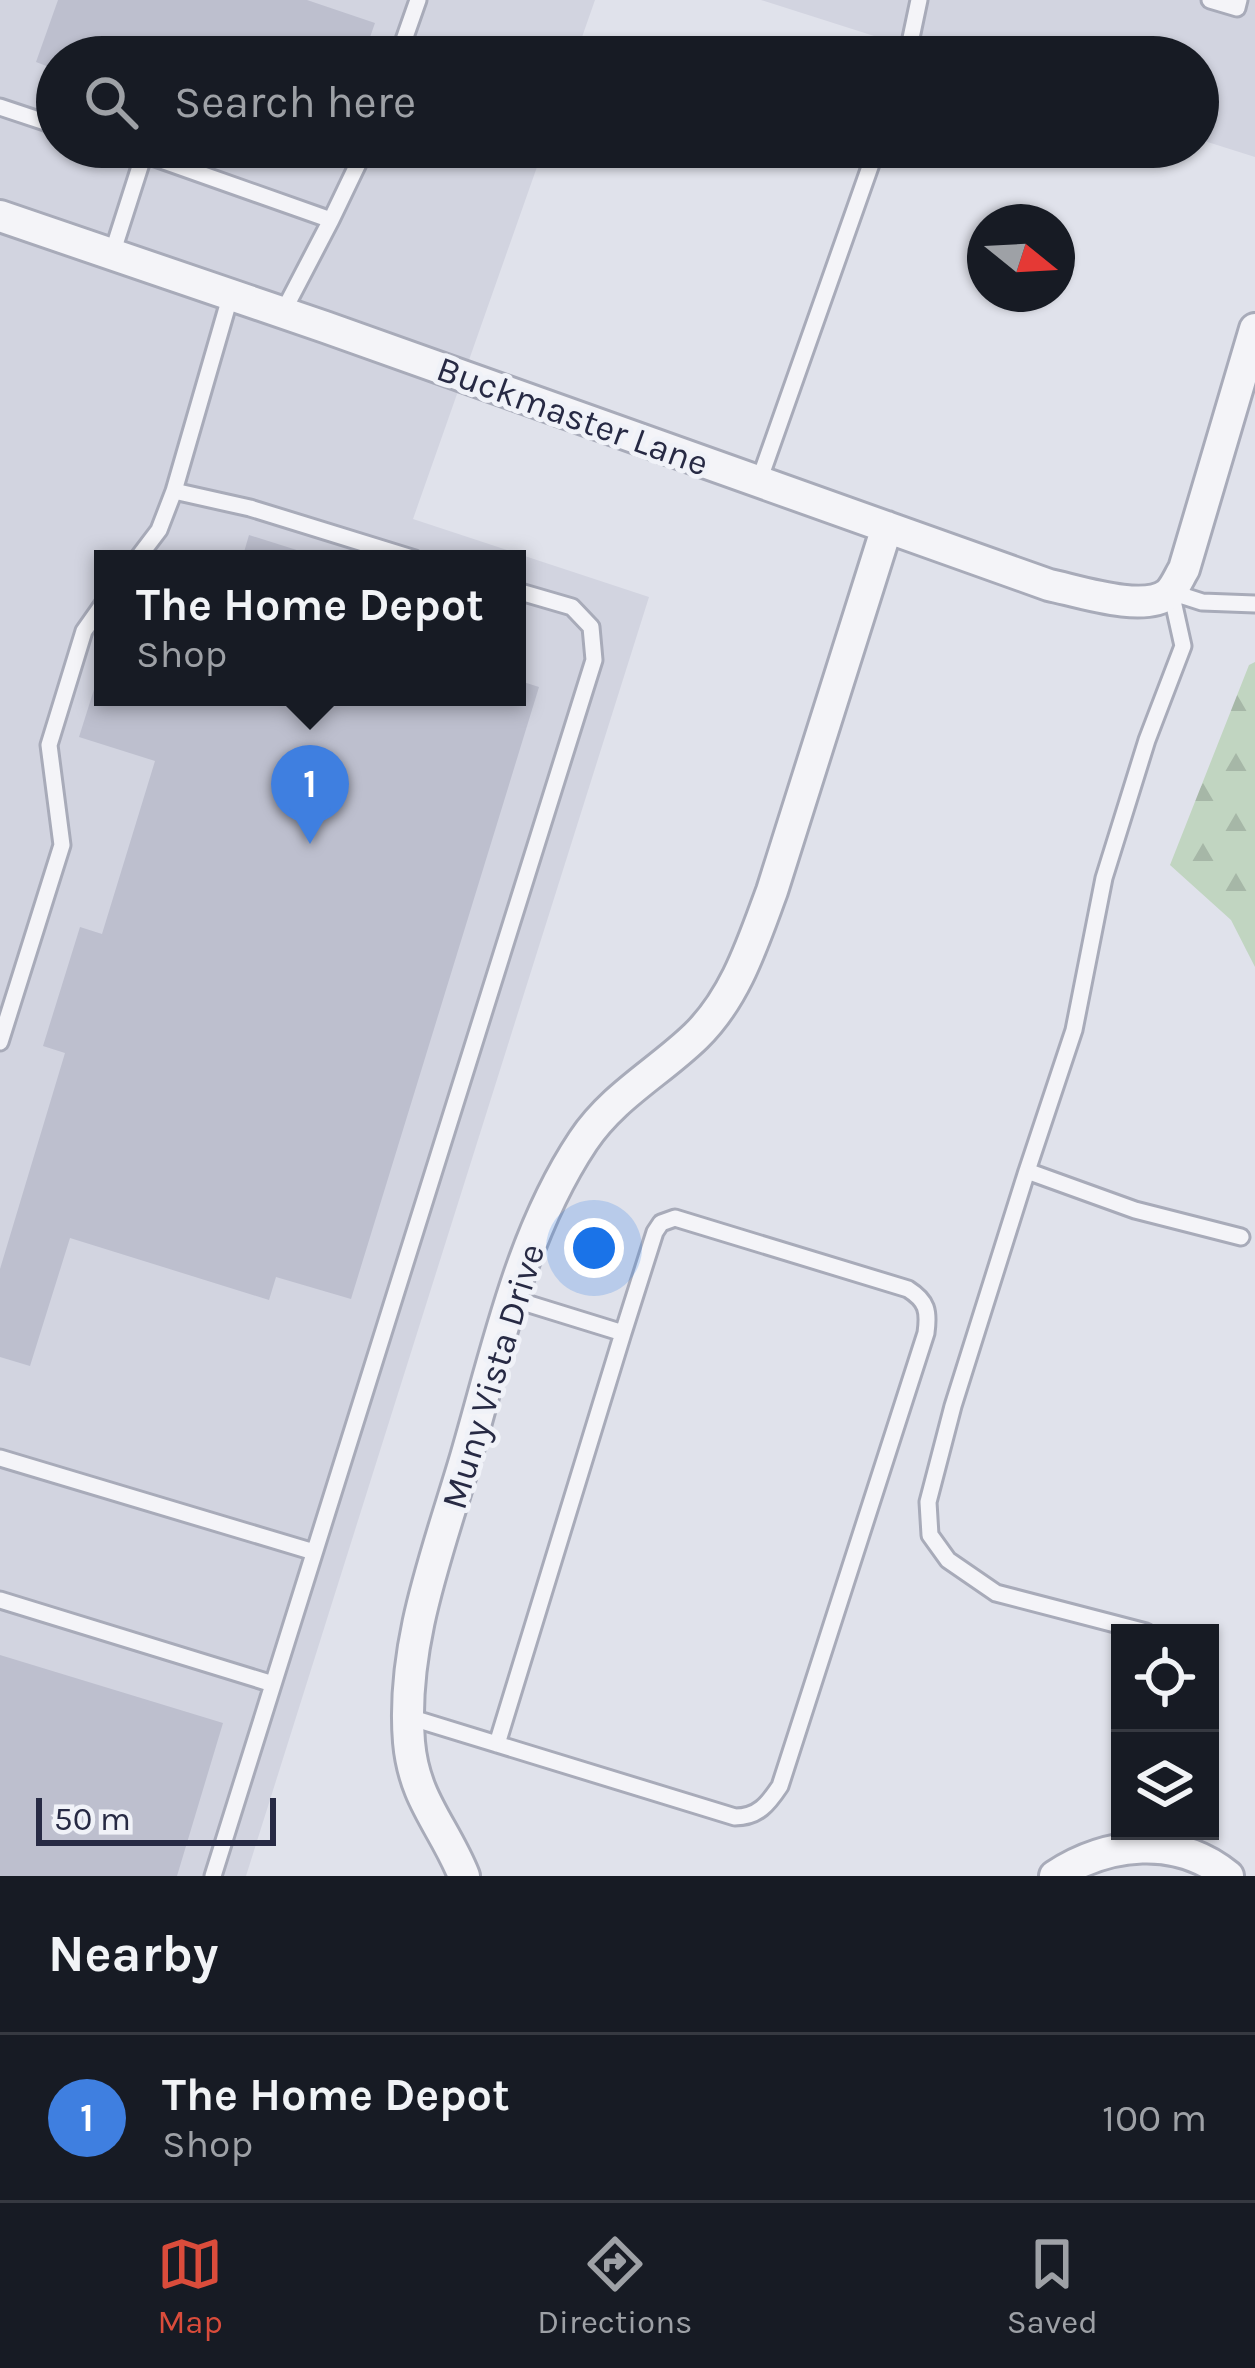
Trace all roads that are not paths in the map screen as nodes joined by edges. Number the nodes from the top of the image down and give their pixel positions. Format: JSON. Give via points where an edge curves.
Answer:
{"nodes":[{"id":1,"x":418,"y":0,"type":"edge"},
{"id":2,"x":920,"y":0,"type":"edge"},
{"id":3,"x":1210,"y":0,"type":"edge"},
{"id":4,"x":1239,"y":0,"type":"edge"},
{"id":5,"x":405,"y":36,"type":"edge"},
{"id":6,"x":912,"y":36,"type":"edge"},
{"id":7,"x":0,"y":107,"type":"edge"},
{"id":8,"x":36,"y":118,"type":"edge"},
{"id":9,"x":140,"y":168,"type":"edge"},
{"id":10,"x":184,"y":168,"type":"edge"},
{"id":11,"x":356,"y":168,"type":"edge"},
{"id":12,"x":871,"y":168,"type":"edge"},
{"id":13,"x":0,"y":216,"type":"edge"},
{"id":14,"x":331,"y":220,"type":"junction"},
{"id":15,"x":112,"y":254,"type":"junction"},
{"id":16,"x":231,"y":294,"type":"junction"},
{"id":17,"x":283,"y":312,"type":"junction"},
{"id":18,"x":1255,"y":329,"type":"edge"},
{"id":19,"x":759,"y":482,"type":"junction"},
{"id":20,"x":174,"y":490,"type":"junction"},
{"id":21,"x":887,"y":527,"type":"junction"},
{"id":22,"x":143,"y":550,"type":"edge"},
{"id":23,"x":386,"y":550,"type":"edge"},
{"id":24,"x":526,"y":594,"type":"edge"},
{"id":25,"x":1160,"y":597,"type":"junction"},
{"id":26,"x":1255,"y":604,"type":"edge"},
{"id":27,"x":94,"y":617,"type":"edge"},
{"id":28,"x":0,"y":1042,"type":"edge"},
{"id":29,"x":1027,"y":1171,"type":"junction"},
{"id":30,"x":1241,"y":1238,"type":"dead end"},
{"id":31,"x":513,"y":1299,"type":"junction"},
{"id":32,"x":622,"y":1333,"type":"junction"},
{"id":33,"x":0,"y":1458,"type":"edge"},
{"id":34,"x":314,"y":1552,"type":"junction"},
{"id":35,"x":0,"y":1600,"type":"edge"},
{"id":36,"x":1115,"y":1624,"type":"edge"},
{"id":37,"x":273,"y":1684,"type":"junction"},
{"id":38,"x":409,"y":1717,"type":"junction"},
{"id":39,"x":497,"y":1744,"type":"junction"},
{"id":40,"x":213,"y":1876,"type":"edge"},
{"id":41,"x":464,"y":1876,"type":"edge"},
{"id":42,"x":1055,"y":1876,"type":"edge"},
{"id":43,"x":1228,"y":1876,"type":"edge"}],
"edges":[{"from":1,"to":5,"type":"lane"},
{"from":2,"to":6,"type":"lane"},
{"from":3,"to":4,"type":"lane","via":[[1237,8]]},
{"from":7,"to":8,"type":"lane"},
{"from":9,"to":15,"type":"lane"},
{"from":10,"to":14,"type":"lane"},
{"from":11,"to":14,"type":"lane"},
{"from":12,"to":19,"type":"lane"},
{"from":13,"to":15,"type":"street","name":"Buckmaster Lane"},
{"from":14,"to":17,"type":"lane"},
{"from":15,"to":16,"type":"street","name":"Buckmaster Lane"},
{"from":16,"to":17,"type":"street","name":"Buckmaster Lane"},
{"from":16,"to":20,"type":"lane"},
{"from":17,"to":19,"type":"street","name":"Buckmaster Lane"},
{"from":18,"to":25,"type":"street","via":[[1184,569]]},
{"from":19,"to":21,"type":"street","name":"Buckmaster Lane"},
{"from":20,"to":22,"type":"lane"},
{"from":20,"to":23,"type":"lane"},
{"from":21,"to":25,"type":"street","name":"Buckmaster Lane","via":[[1049,585],[1124,600]]},
{"from":21,"to":31,"type":"street","name":"Muny Vista Drive","via":[[750,951],[698,1034],[618,1099],[585,1138],[556,1186]]},
{"from":24,"to":34,"type":"lane","via":[[572,608],[591,627],[594,660]]},
{"from":25,"to":26,"type":"lane"},
{"from":25,"to":29,"type":"lane","via":[[1183,646],[1104,878],[1074,1030]]},
{"from":27,"to":28,"type":"lane","via":[[50,745],[62,844]]},
{"from":29,"to":30,"type":"lane"},
{"from":29,"to":36,"type":"lane","via":[[948,1425],[928,1502],[930,1535],[948,1560],[997,1593]]},
{"from":31,"to":32,"type":"lane"},
{"from":31,"to":38,"type":"street","name":"Muny Vista Drive","via":[[418,1625]]},
{"from":32,"to":39,"type":"lane"},
{"from":32,"to":39,"type":"lane","via":[[656,1232],[676,1218],[908,1289],[928,1317],[780,1786],[762,1810],[735,1817]]},
{"from":33,"to":34,"type":"lane"},
{"from":34,"to":37,"type":"lane"},
{"from":35,"to":37,"type":"lane"},
{"from":37,"to":40,"type":"lane"},
{"from":38,"to":39,"type":"lane"},
{"from":38,"to":41,"type":"street","name":"Muny Vista Drive","via":[[415,1778]]},
{"from":42,"to":43,"type":"street","via":[[1105,1852],[1139,1847],[1200,1857]]}]}
